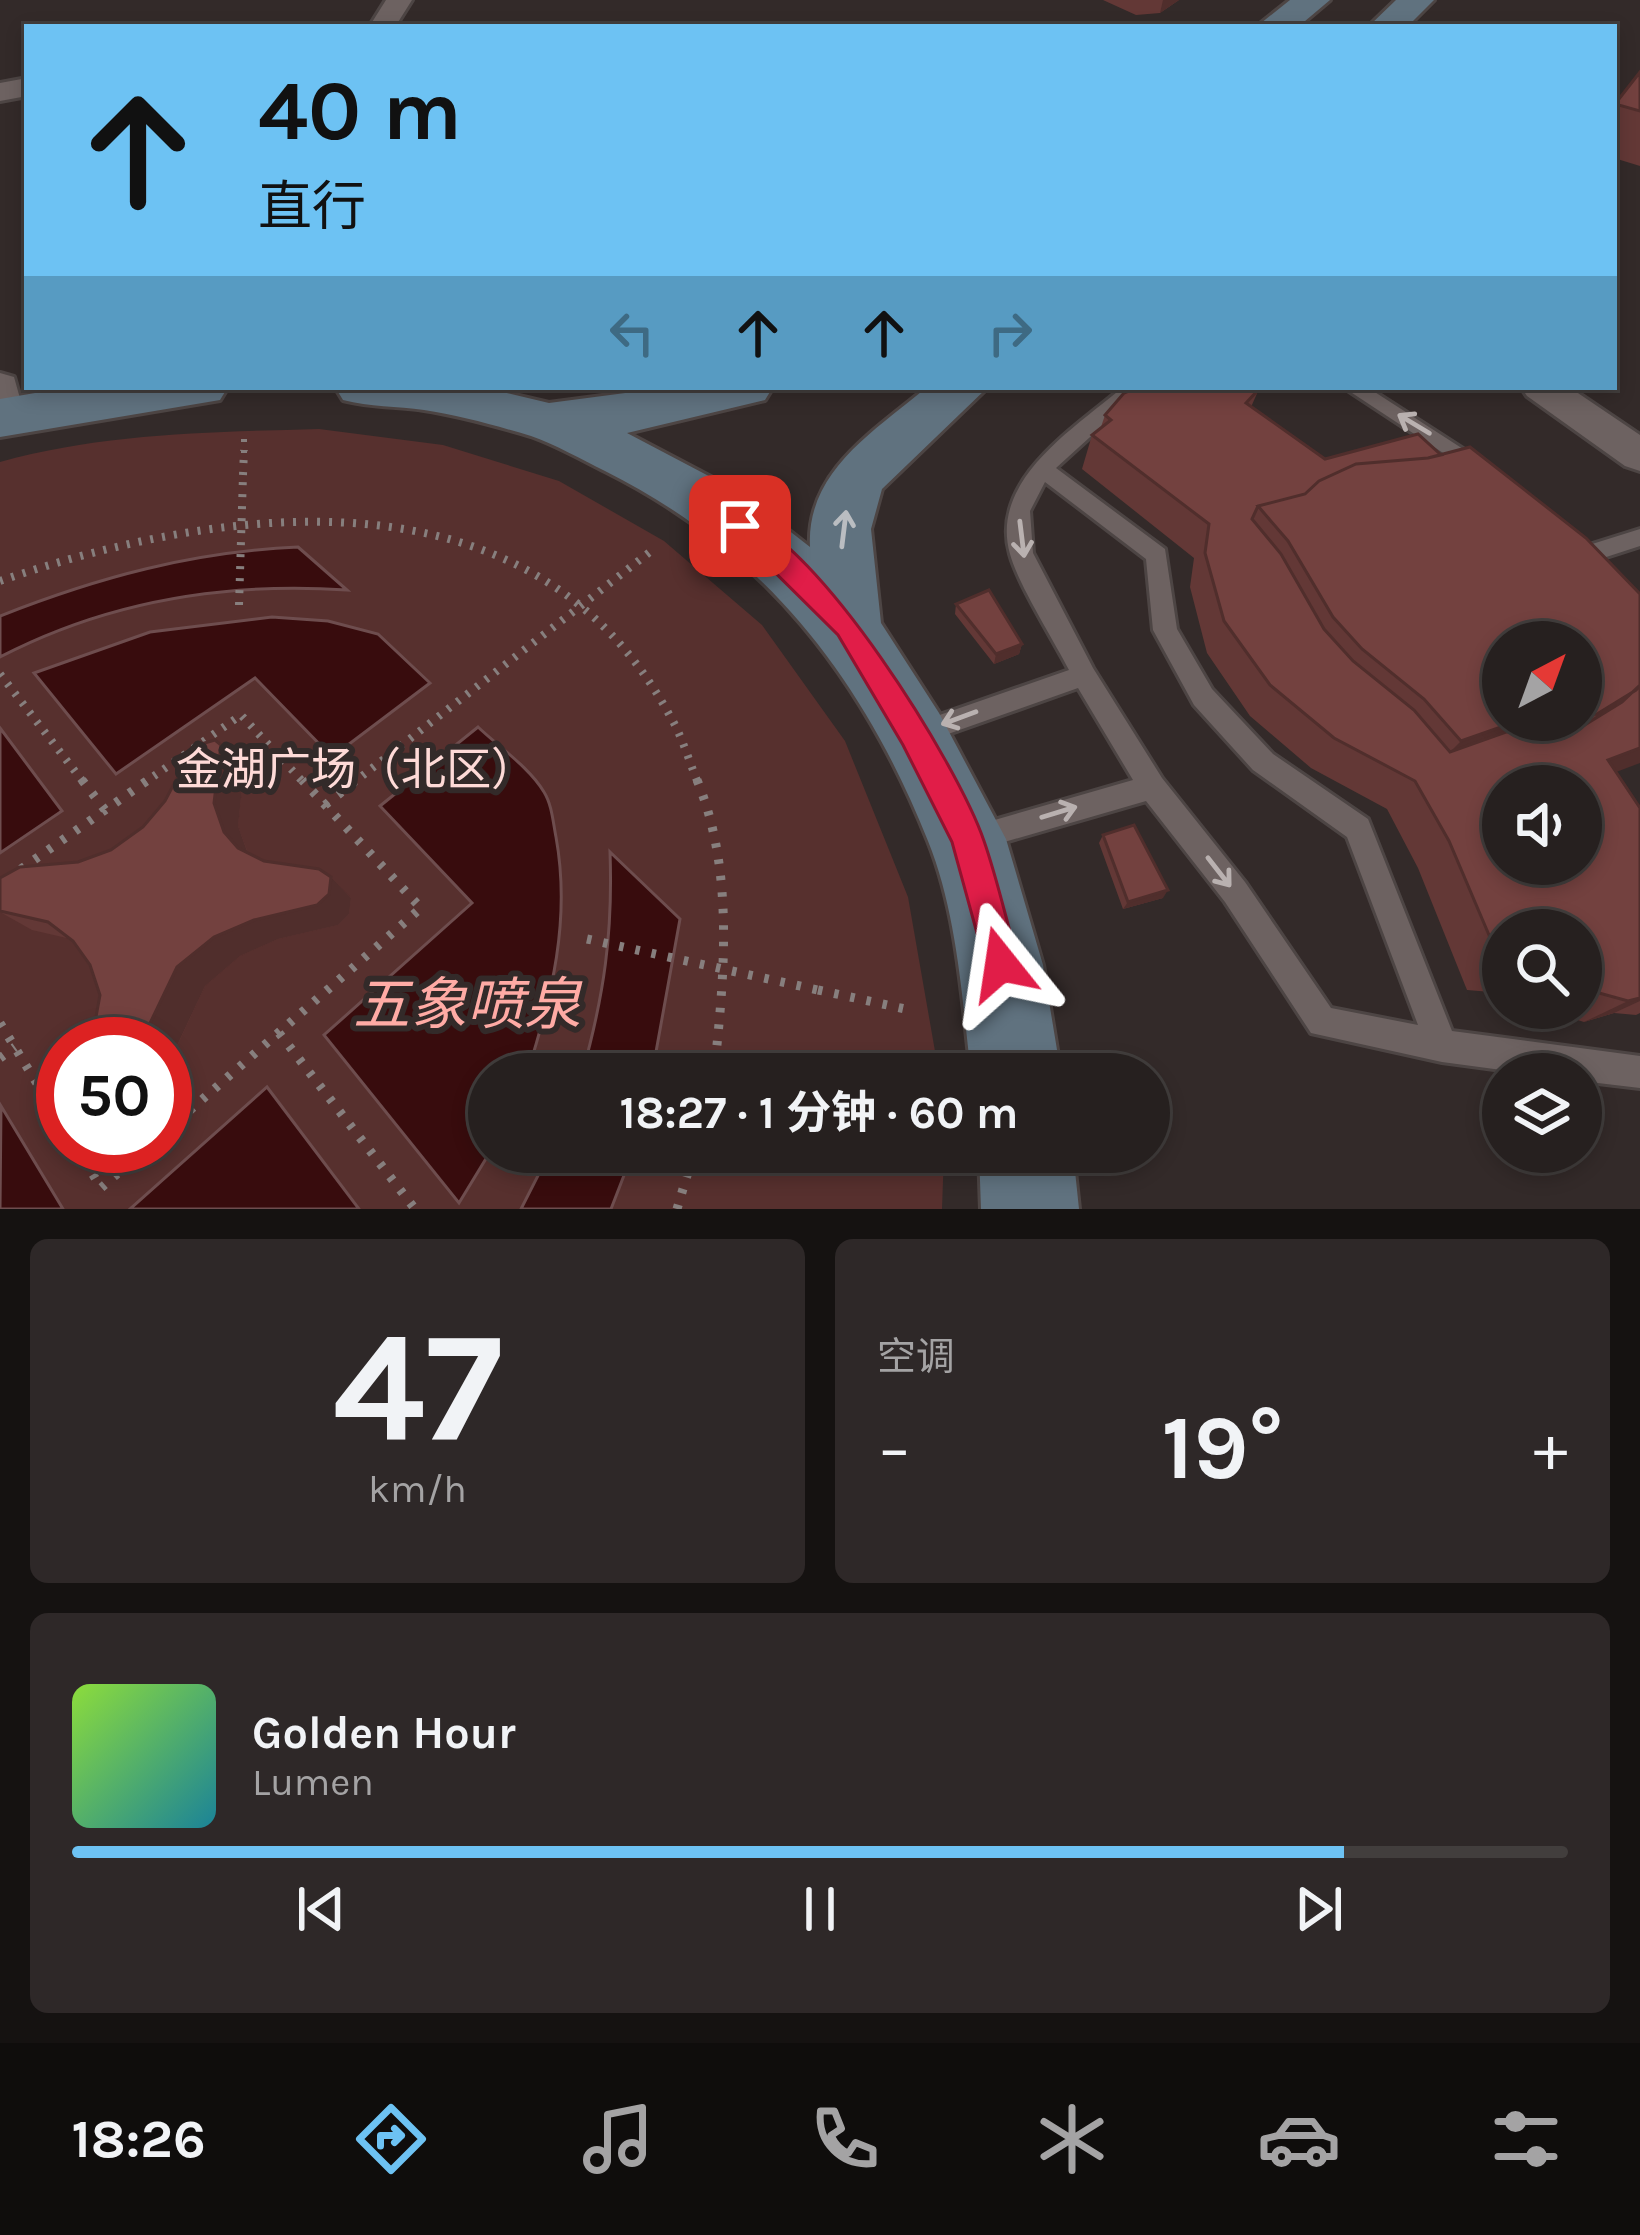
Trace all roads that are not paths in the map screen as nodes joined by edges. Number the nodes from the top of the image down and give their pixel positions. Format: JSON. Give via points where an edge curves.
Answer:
{"nodes":[{"id":1,"x":1313,"y":0,"type":"edge"},
{"id":2,"x":1417,"y":0,"type":"edge"},
{"id":3,"x":1278,"y":24,"type":"edge"},
{"id":4,"x":1389,"y":24,"type":"edge"},
{"id":5,"x":156,"y":390,"type":"edge"},
{"id":6,"x":400,"y":390,"type":"edge"},
{"id":7,"x":734,"y":390,"type":"edge"},
{"id":8,"x":958,"y":390,"type":"edge"},
{"id":9,"x":1132,"y":390,"type":"edge"},
{"id":10,"x":1358,"y":390,"type":"edge"},
{"id":11,"x":1545,"y":390,"type":"edge"},
{"id":12,"x":1,"y":410,"type":"edge"},
{"id":13,"x":549,"y":422,"type":"junction"},
{"id":14,"x":1640,"y":456,"type":"edge"},
{"id":15,"x":1042,"y":467,"type":"junction"},
{"id":16,"x":1505,"y":485,"type":"edge"},
{"id":17,"x":1640,"y":537,"type":"edge"},
{"id":18,"x":1595,"y":551,"type":"edge"},
{"id":19,"x":848,"y":628,"type":"junction"},
{"id":20,"x":1084,"y":675,"type":"junction"},
{"id":21,"x":913,"y":735,"type":"junction"},
{"id":22,"x":1152,"y":787,"type":"junction"},
{"id":23,"x":968,"y":839,"type":"junction"},
{"id":24,"x":1442,"y":1046,"type":"junction"},
{"id":25,"x":1013,"y":1053,"type":"edge"},
{"id":26,"x":1640,"y":1072,"type":"edge"},
{"id":27,"x":1027,"y":1173,"type":"edge"},
{"id":28,"x":1030,"y":1209,"type":"edge"}],
"edges":[{"from":1,"to":3,"type":"main road"},
{"from":2,"to":4,"type":"main road"},
{"from":5,"to":12,"type":"main road"},
{"from":6,"to":13,"type":"main road"},
{"from":7,"to":13,"type":"main road","via":[[641,413]]},
{"from":19,"to":8,"type":"main road","one_way":true,"via":[[840,529],[855,480]]},
{"from":9,"to":15,"type":"lane"},
{"from":16,"to":10,"type":"lane","one_way":true},
{"from":11,"to":14,"type":"street"},
{"from":13,"to":19,"type":"main road","via":[[712,504],[769,547]]},
{"from":15,"to":20,"type":"lane","one_way":true,"via":[[1019,511],[1021,553]]},
{"from":15,"to":24,"type":"lane","via":[[1157,554],[1165,630],[1203,697],[1263,762],[1358,828]]},
{"from":17,"to":18,"type":"lane"},
{"from":19,"to":21,"type":"main road"},
{"from":20,"to":21,"type":"lane","one_way":true},
{"from":20,"to":22,"type":"lane"},
{"from":21,"to":23,"type":"main road"},
{"from":23,"to":22,"type":"lane","one_way":true},
{"from":22,"to":24,"type":"lane","one_way":true,"via":[[1322,1022]]},
{"from":23,"to":25,"type":"main road","via":[[1001,964]]},
{"from":24,"to":26,"type":"lane"},
{"from":27,"to":28,"type":"main road"}]}
